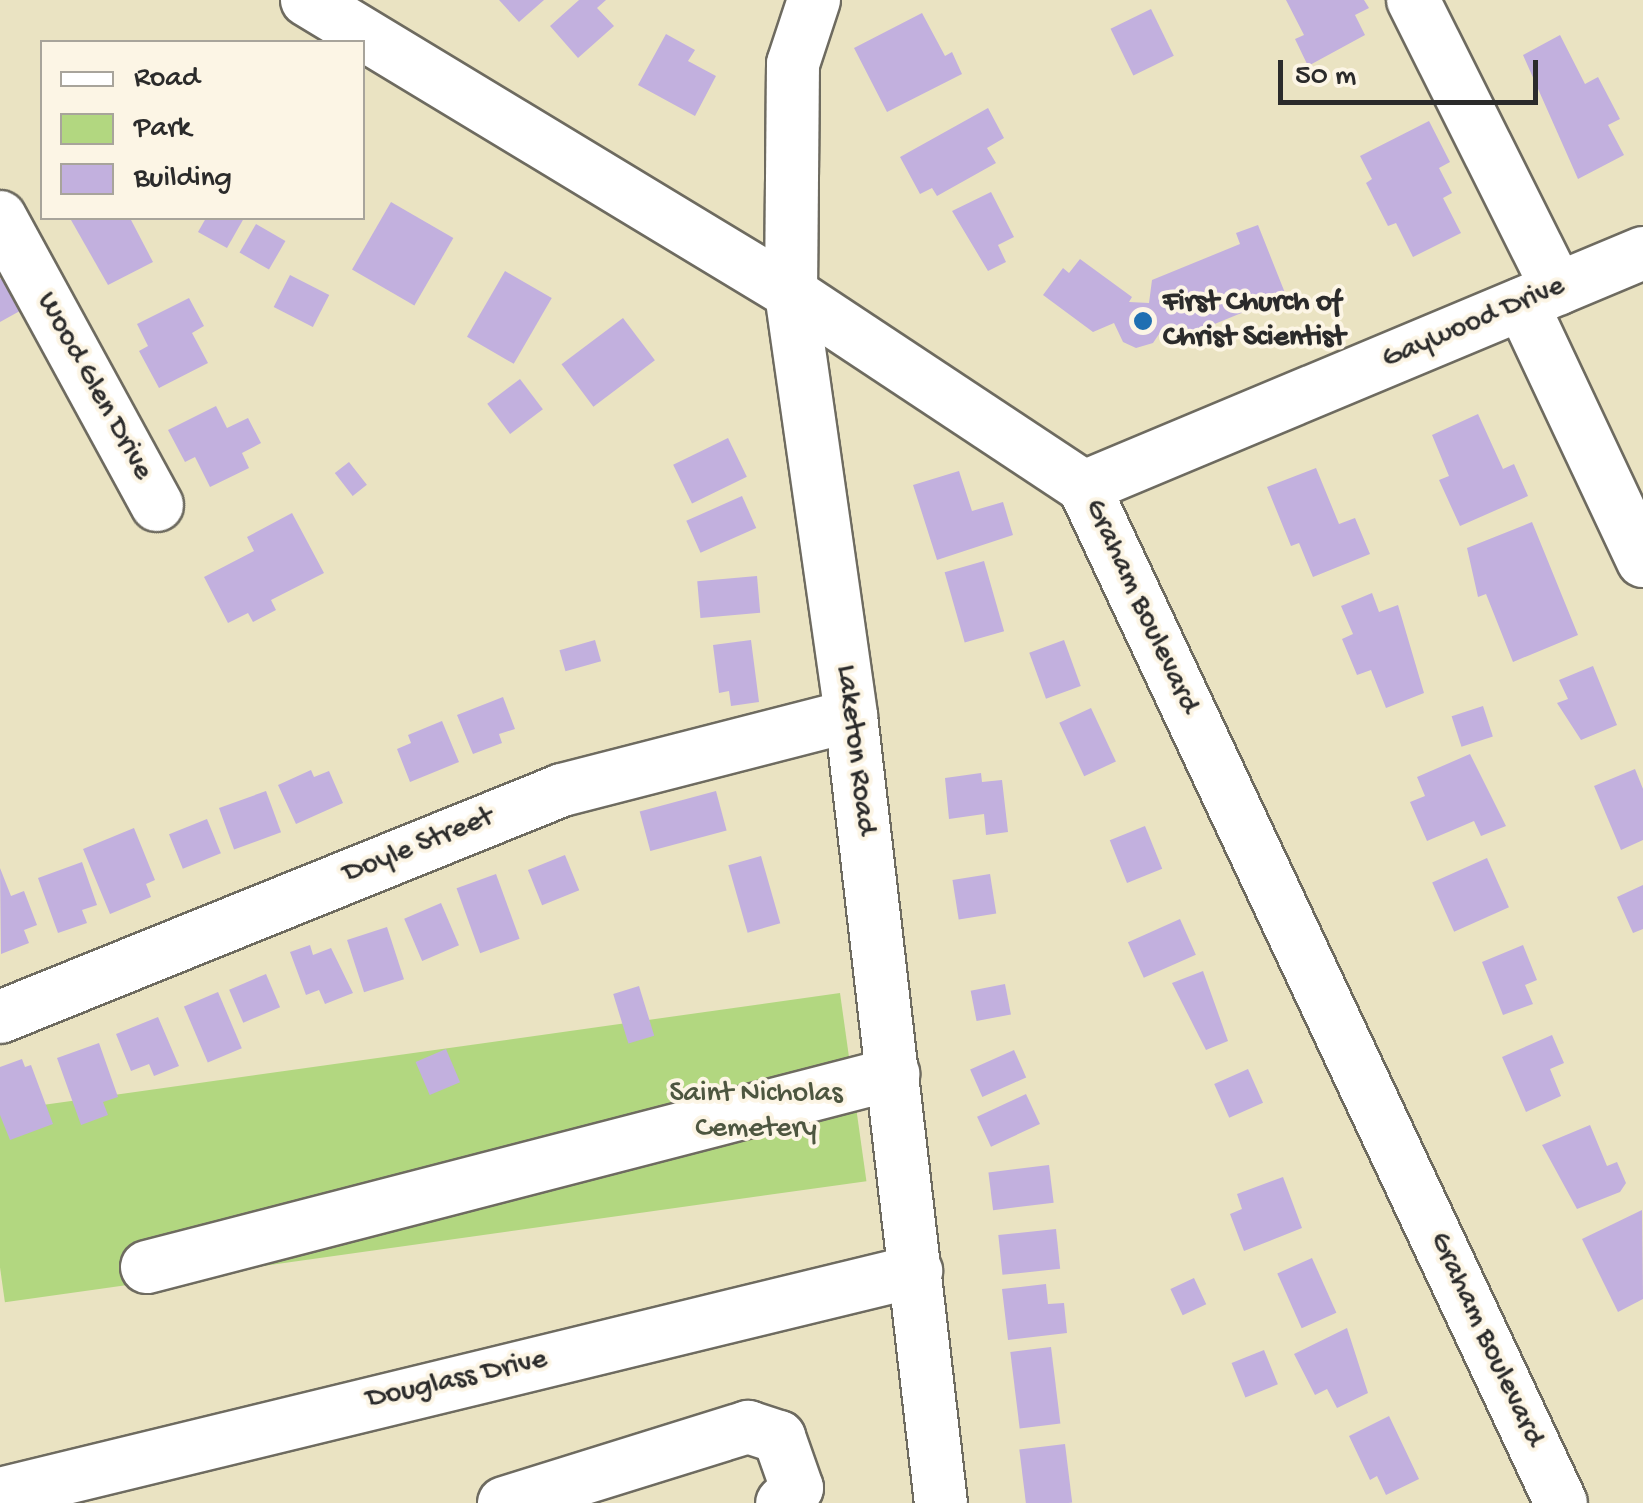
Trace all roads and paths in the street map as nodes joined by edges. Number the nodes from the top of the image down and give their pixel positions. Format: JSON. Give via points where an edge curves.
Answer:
{"nodes":[{"id":1,"x":307,"y":0,"type":"edge"},
{"id":2,"x":814,"y":0,"type":"edge"},
{"id":3,"x":1414,"y":0,"type":"edge"},
{"id":4,"x":0,"y":218,"type":"edge"},
{"id":5,"x":1643,"y":253,"type":"edge"},
{"id":6,"x":790,"y":293,"type":"junction"},
{"id":7,"x":1540,"y":296,"type":"junction"},
{"id":8,"x":1084,"y":487,"type":"junction"},
{"id":9,"x":158,"y":505,"type":"dead end"},
{"id":10,"x":1643,"y":562,"type":"edge"},
{"id":11,"x":851,"y":716,"type":"junction"},
{"id":12,"x":0,"y":1017,"type":"edge"},
{"id":13,"x":892,"y":1074,"type":"junction"},
{"id":14,"x":147,"y":1268,"type":"dead end"},
{"id":15,"x":916,"y":1271,"type":"junction"},
{"id":16,"x":0,"y":1494,"type":"edge"},
{"id":17,"x":504,"y":1503,"type":"edge"},
{"id":18,"x":782,"y":1503,"type":"edge"},
{"id":19,"x":941,"y":1503,"type":"edge"},
{"id":20,"x":1561,"y":1503,"type":"edge"}],
"edges":[{"from":1,"to":6,"type":"street","name":"Graham Boulevard"},
{"from":2,"to":6,"type":"street","name":"Laketon Road","via":[[793,64]]},
{"from":3,"to":7,"type":"street"},
{"from":4,"to":9,"type":"street","name":"Wood Glen Drive"},
{"from":5,"to":7,"type":"street","name":"Gaywood Drive"},
{"from":6,"to":8,"type":"street","name":"Graham Boulevard"},
{"from":6,"to":11,"type":"street","name":"Laketon Road"},
{"from":7,"to":8,"type":"street","name":"Gaywood Drive","via":[[1354,352]]},
{"from":7,"to":10,"type":"street"},
{"from":8,"to":20,"type":"street","name":"Graham Boulevard"},
{"from":11,"to":12,"type":"street","name":"Doyle Street","via":[[562,790]]},
{"from":11,"to":13,"type":"street","name":"Laketon Road"},
{"from":13,"to":14,"type":"street"},
{"from":13,"to":15,"type":"street","name":"Laketon Road"},
{"from":15,"to":16,"type":"street","name":"Douglass Drive"},
{"from":15,"to":19,"type":"street","name":"Laketon Road"},
{"from":17,"to":18,"type":"street","via":[[748,1427],[779,1437],[796,1488]]}]}
